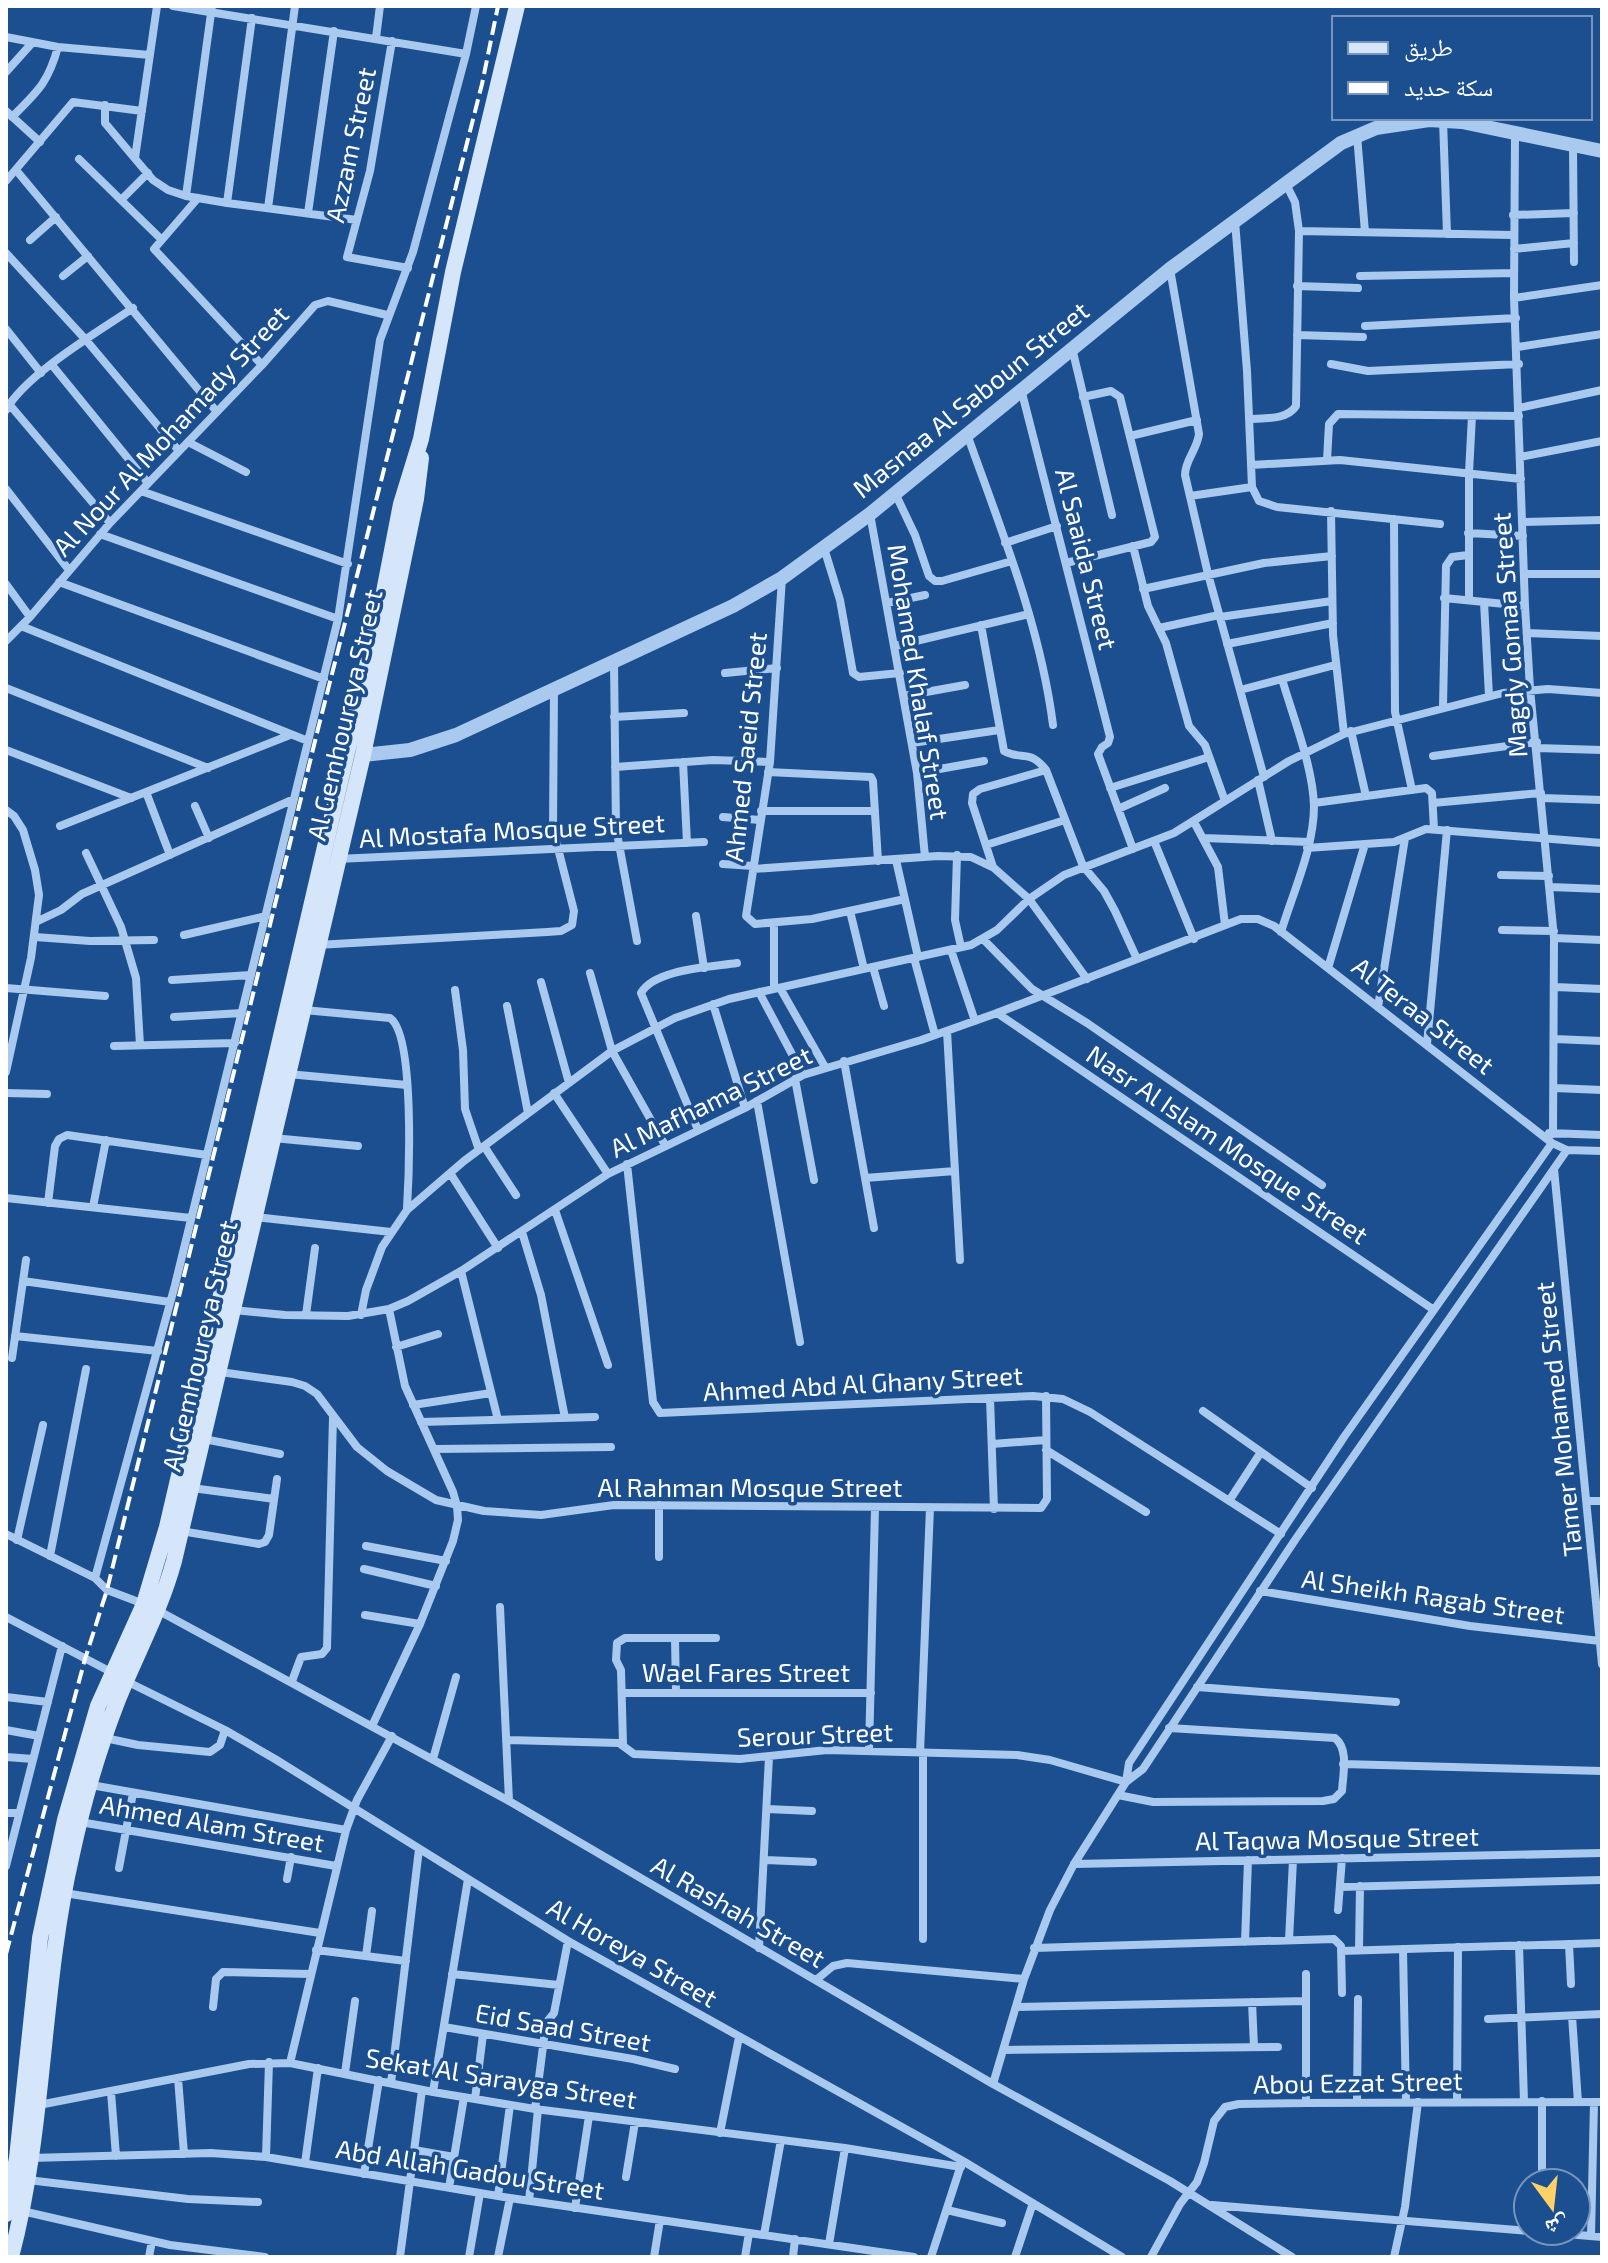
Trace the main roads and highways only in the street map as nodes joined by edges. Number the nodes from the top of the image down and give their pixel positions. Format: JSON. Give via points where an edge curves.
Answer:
{"nodes":[{"id":1,"x":517,"y":6,"type":"edge"},
{"id":2,"x":376,"y":657,"type":"junction"},
{"id":3,"x":329,"y":859,"type":"junction"},
{"id":4,"x":151,"y":1608,"type":"junction"},
{"id":5,"x":119,"y":1676,"type":"junction"},
{"id":6,"x":25,"y":2109,"type":"junction"},
{"id":7,"x":24,"y":2158,"type":"junction"},
{"id":8,"x":14,"y":2212,"type":"edge"},
{"id":9,"x":11,"y":2257,"type":"edge"}],
"edges":[{"from":1,"to":2,"type":"main road","name":"Al Gemhoureya Street","via":[[453,272],[421,439],[419,482]]},
{"from":2,"to":3,"type":"main road","name":"Al Gemhoureya Street"},
{"from":2,"to":3,"type":"main road","name":"Al Gemhoureya Street","via":[[363,755]]},
{"from":3,"to":4,"type":"main road","name":"Al Gemhoureya Street","via":[[217,1307]]},
{"from":3,"to":4,"type":"main road","name":"Al Gemhoureya Street","via":[[317,945],[235,1310],[181,1531]]},
{"from":4,"to":5,"type":"main road","name":"Al Gemhoureya Street"},
{"from":5,"to":6,"type":"main road","name":"Al Gemhoureya Street","via":[[63,1893]]},
{"from":5,"to":6,"type":"main road","name":"Al Gemhoureya Street","via":[[81,1762],[49,1891]]},
{"from":6,"to":7,"type":"main road","name":"Al Gemhoureya Street"},
{"from":7,"to":8,"type":"main road","name":"Al Gemhoureya Street"},
{"from":7,"to":8,"type":"main road","name":"Al Gemhoureya Street","via":[[27,2179]]},
{"from":8,"to":9,"type":"main road","name":"Al Gemhoureya Street"}]}
